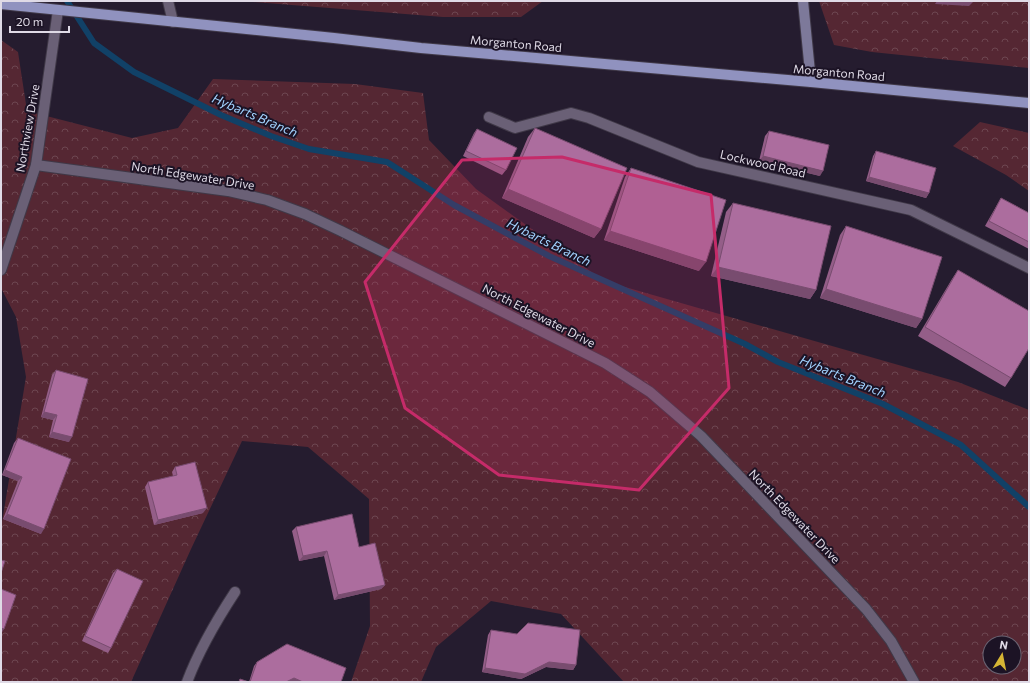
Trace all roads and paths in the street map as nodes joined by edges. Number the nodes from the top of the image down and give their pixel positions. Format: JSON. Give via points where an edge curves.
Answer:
{"nodes":[{"id":1,"x":168,"y":1,"type":"edge"},
{"id":2,"x":803,"y":1,"type":"edge"},
{"id":3,"x":1,"y":4,"type":"edge"},
{"id":4,"x":58,"y":10,"type":"junction"},
{"id":5,"x":173,"y":22,"type":"junction"},
{"id":6,"x":811,"y":82,"type":"junction"},
{"id":7,"x":1029,"y":103,"type":"edge"},
{"id":8,"x":489,"y":117,"type":"dead end"},
{"id":9,"x":36,"y":165,"type":"junction"},
{"id":10,"x":1029,"y":268,"type":"edge"},
{"id":11,"x":1,"y":270,"type":"edge"},
{"id":12,"x":235,"y":592,"type":"dead end"},
{"id":13,"x":187,"y":682,"type":"edge"},
{"id":14,"x":914,"y":682,"type":"edge"}],
"edges":[{"from":1,"to":5,"type":"street"},
{"from":2,"to":6,"type":"street"},
{"from":3,"to":4,"type":"main road","name":"Morganton Road"},
{"from":4,"to":5,"type":"main road","name":"Morganton Road"},
{"from":4,"to":9,"type":"street","name":"Northview Drive"},
{"from":5,"to":6,"type":"main road","name":"Morganton Road","via":[[421,48]]},
{"from":6,"to":7,"type":"main road","name":"Morganton Road"},
{"from":8,"to":10,"type":"street","name":"Lockwood Road","via":[[515,128],[571,113],[589,118],[698,162],[911,210]]},
{"from":9,"to":11,"type":"street","name":"Northview Drive"},
{"from":9,"to":14,"type":"street","name":"North Edgewater Drive","via":[[228,191],[267,200],[341,231],[605,363],[650,392],[701,436],[866,609],[890,641]]},
{"from":12,"to":13,"type":"street","via":[[215,622]]}]}
